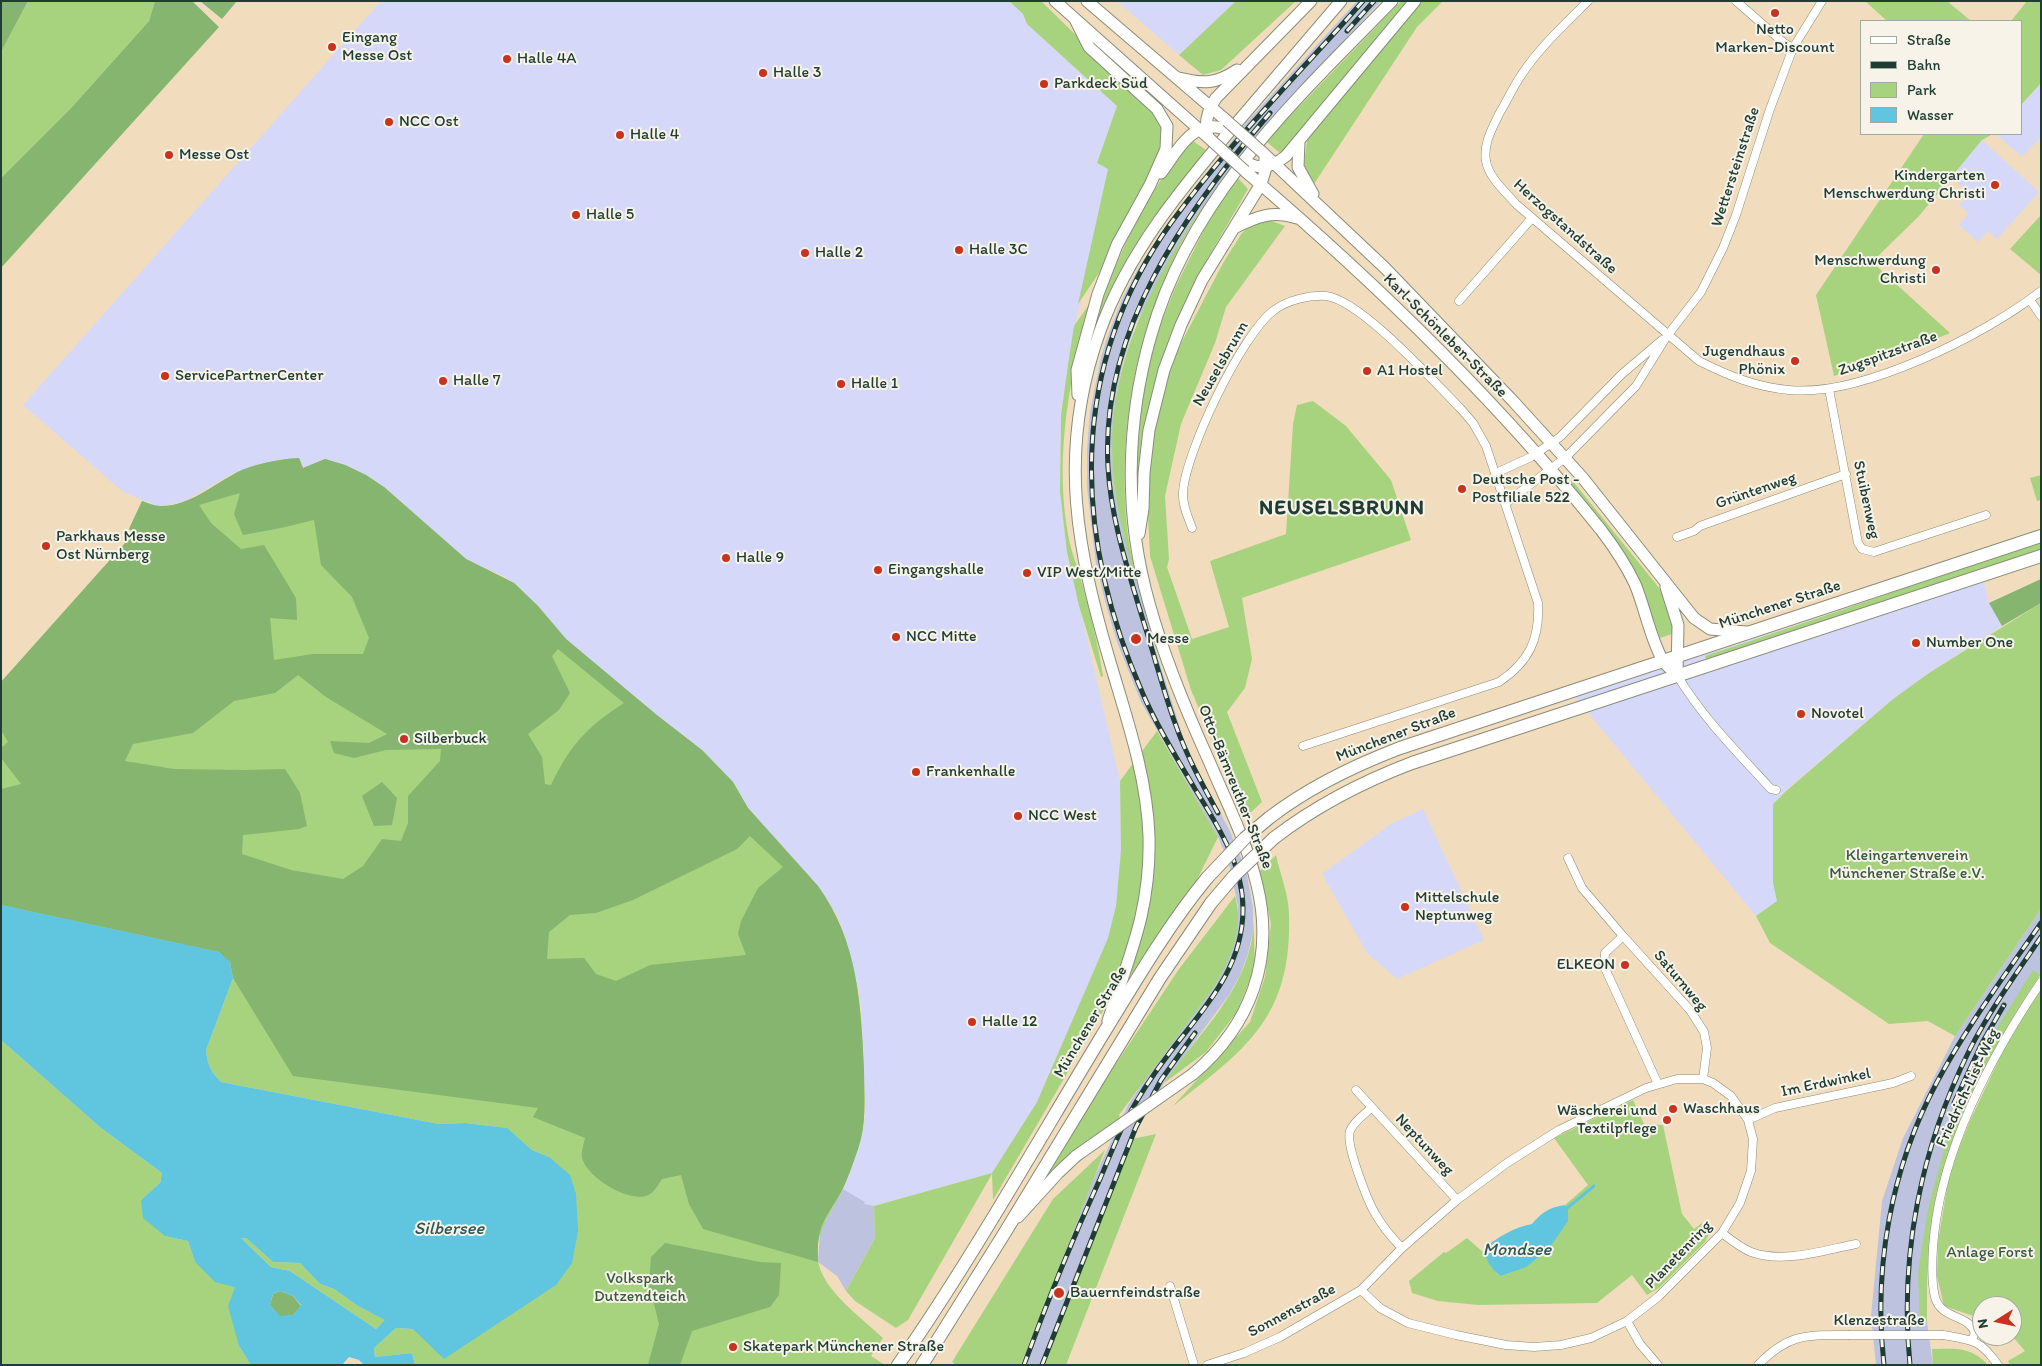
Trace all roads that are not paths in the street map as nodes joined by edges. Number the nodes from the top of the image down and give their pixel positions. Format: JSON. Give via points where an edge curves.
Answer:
{"nodes":[{"id":1,"x":1055,"y":1,"type":"edge"},
{"id":2,"x":1087,"y":1,"type":"edge"},
{"id":3,"x":1311,"y":1,"type":"edge"},
{"id":4,"x":1341,"y":1,"type":"edge"},
{"id":5,"x":1392,"y":1,"type":"edge"},
{"id":6,"x":1415,"y":1,"type":"edge"},
{"id":7,"x":1588,"y":1,"type":"edge"},
{"id":8,"x":1736,"y":1,"type":"edge"},
{"id":9,"x":1822,"y":1,"type":"edge"},
{"id":10,"x":1075,"y":19,"type":"junction"},
{"id":11,"x":1793,"y":48,"type":"junction"},
{"id":12,"x":1249,"y":62,"type":"junction"},
{"id":13,"x":1177,"y":78,"type":"junction"},
{"id":14,"x":1210,"y":107,"type":"junction"},
{"id":15,"x":1224,"y":125,"type":"junction"},
{"id":16,"x":1206,"y":134,"type":"junction"},
{"id":17,"x":1299,"y":141,"type":"junction"},
{"id":18,"x":1266,"y":159,"type":"junction"},
{"id":19,"x":1248,"y":168,"type":"junction"},
{"id":20,"x":1261,"y":184,"type":"junction"},
{"id":21,"x":1150,"y":185,"type":"junction"},
{"id":22,"x":1324,"y":210,"type":"junction"},
{"id":23,"x":1532,"y":218,"type":"junction"},
{"id":24,"x":1299,"y":219,"type":"junction"},
{"id":25,"x":1232,"y":229,"type":"junction"},
{"id":26,"x":2041,"y":291,"type":"edge"},
{"id":27,"x":2030,"y":300,"type":"junction"},
{"id":28,"x":1459,"y":301,"type":"dead end"},
{"id":29,"x":2041,"y":316,"type":"edge"},
{"id":30,"x":1668,"y":336,"type":"junction"},
{"id":31,"x":1829,"y":389,"type":"junction"},
{"id":32,"x":1079,"y":416,"type":"junction"},
{"id":33,"x":1552,"y":443,"type":"junction"},
{"id":34,"x":1535,"y":454,"type":"junction"},
{"id":35,"x":1565,"y":458,"type":"junction"},
{"id":36,"x":1550,"y":471,"type":"junction"},
{"id":37,"x":1496,"y":473,"type":"junction"},
{"id":38,"x":1846,"y":474,"type":"junction"},
{"id":39,"x":1506,"y":503,"type":"junction"},
{"id":40,"x":1986,"y":515,"type":"dead end"},
{"id":41,"x":1192,"y":528,"type":"dead end"},
{"id":42,"x":2041,"y":536,"type":"edge"},
{"id":43,"x":1677,"y":537,"type":"dead end"},
{"id":44,"x":1137,"y":548,"type":"junction"},
{"id":45,"x":2041,"y":556,"type":"edge"},
{"id":46,"x":1663,"y":579,"type":"junction"},
{"id":47,"x":1750,"y":632,"type":"junction"},
{"id":48,"x":1679,"y":655,"type":"junction"},
{"id":49,"x":1662,"y":660,"type":"junction"},
{"id":50,"x":1677,"y":675,"type":"junction"},
{"id":51,"x":1303,"y":746,"type":"dead end"},
{"id":52,"x":1776,"y":790,"type":"dead end"},
{"id":53,"x":1568,"y":858,"type":"dead end"},
{"id":54,"x":1623,"y":936,"type":"junction"},
{"id":55,"x":2041,"y":982,"type":"edge"},
{"id":56,"x":1103,"y":1035,"type":"junction"},
{"id":57,"x":1911,"y":1076,"type":"dead end"},
{"id":58,"x":1702,"y":1079,"type":"junction"},
{"id":59,"x":1658,"y":1084,"type":"junction"},
{"id":60,"x":1356,"y":1090,"type":"dead end"},
{"id":61,"x":1371,"y":1108,"type":"junction"},
{"id":62,"x":1748,"y":1120,"type":"junction"},
{"id":63,"x":1457,"y":1200,"type":"junction"},
{"id":64,"x":1722,"y":1233,"type":"junction"},
{"id":65,"x":1004,"y":1234,"type":"junction"},
{"id":66,"x":1856,"y":1244,"type":"dead end"},
{"id":67,"x":1402,"y":1248,"type":"junction"},
{"id":68,"x":1170,"y":1286,"type":"dead end"},
{"id":69,"x":1361,"y":1290,"type":"junction"},
{"id":70,"x":1627,"y":1321,"type":"junction"},
{"id":71,"x":1972,"y":1327,"type":"edge"},
{"id":72,"x":1972,"y":1340,"type":"edge"},
{"id":73,"x":1983,"y":1346,"type":"edge"},
{"id":74,"x":909,"y":1349,"type":"junction"},
{"id":75,"x":925,"y":1364,"type":"edge"},
{"id":76,"x":898,"y":1365,"type":"edge"},
{"id":77,"x":1194,"y":1365,"type":"edge"},
{"id":78,"x":1207,"y":1365,"type":"edge"},
{"id":79,"x":1658,"y":1365,"type":"edge"},
{"id":80,"x":1758,"y":1365,"type":"edge"},
{"id":81,"x":1998,"y":1365,"type":"edge"}],
"edges":[{"from":1,"to":10,"type":"main road","name":"Karl-Schönleben-Straße"},
{"from":2,"to":13,"type":"main road","name":"Karl-Schönleben-Straße"},
{"from":3,"to":12,"type":"main road"},
{"from":4,"to":32,"type":"main road","via":[[1199,168],[1145,241],[1116,294],[1100,332]]},
{"from":5,"to":44,"type":"main road","name":"Otto-Bärnreuther-Straße","via":[[1284,112],[1236,168],[1206,212],[1176,268],[1152,331],[1136,406],[1131,485]]},
{"from":6,"to":17,"type":"main road"},
{"from":7,"to":23,"type":"street","name":"Herzogstandstraße","via":[[1523,72],[1486,144],[1486,159],[1494,178]]},
{"from":8,"to":11,"type":"street"},
{"from":9,"to":11,"type":"street","name":"Wettersteinstraße"},
{"from":10,"to":16,"type":"main road","name":"Karl-Schönleben-Straße"},
{"from":10,"to":21,"type":"main road","via":[[1089,47],[1148,99],[1165,121],[1168,132],[1166,149]]},
{"from":11,"to":30,"type":"street","name":"Wettersteinstraße","via":[[1723,248],[1701,292]]},
{"from":12,"to":13,"type":"main road","via":[[1216,81]]},
{"from":12,"to":14,"type":"main road"},
{"from":13,"to":14,"type":"main road","name":"Karl-Schönleben-Straße"},
{"from":14,"to":15,"type":"main road","name":"Karl-Schönleben-Straße"},
{"from":14,"to":16,"type":"main road"},
{"from":15,"to":16,"type":"main road"},
{"from":15,"to":18,"type":"main road","name":"Karl-Schönleben-Straße","bridge":true,"via":[[1238,131]]},
{"from":16,"to":19,"type":"main road","name":"Karl-Schönleben-Straße","bridge":true,"via":[[1231,158]]},
{"from":16,"to":21,"type":"main road","via":[[1188,138]]},
{"from":17,"to":18,"type":"main road","via":[[1286,156]]},
{"from":17,"to":22,"type":"main road","via":[[1298,168]]},
{"from":18,"to":19,"type":"main road","via":[[1258,167]]},
{"from":18,"to":20,"type":"main road","name":"Otto-Bärnreuther-Straße"},
{"from":18,"to":22,"type":"main road","name":"Karl-Schönleben-Straße"},
{"from":19,"to":20,"type":"main road","name":"Karl-Schönleben-Straße"},
{"from":20,"to":24,"type":"main road","name":"Karl-Schönleben-Straße"},
{"from":20,"to":25,"type":"main road","name":"Otto-Bärnreuther-Straße"},
{"from":21,"to":32,"type":"main road","via":[[1117,245],[1092,312],[1077,370]]},
{"from":22,"to":33,"type":"main road","name":"Karl-Schönleben-Straße","via":[[1460,344]]},
{"from":23,"to":28,"type":"street"},
{"from":23,"to":30,"type":"street","name":"Herzogstandstraße"},
{"from":24,"to":25,"type":"main road","via":[[1266,214]]},
{"from":24,"to":34,"type":"main road","name":"Karl-Schönleben-Straße","via":[[1443,354]]},
{"from":25,"to":44,"type":"main road","name":"Otto-Bärnreuther-Straße","via":[[1196,292],[1161,379],[1148,437]]},
{"from":26,"to":27,"type":"street","name":"Zugspitzstraße"},
{"from":27,"to":29,"type":"street"},
{"from":27,"to":31,"type":"street","name":"Zugspitzstraße","via":[[1971,336],[1921,359]]},
{"from":30,"to":31,"type":"street","name":"Zugspitzstraße","via":[[1699,361],[1728,376],[1791,390]]},
{"from":30,"to":33,"type":"street","name":"Wettersteinstraße","via":[[1622,374]]},
{"from":30,"to":35,"type":"street","name":"Wettersteinstraße","via":[[1636,386]]},
{"from":31,"to":38,"type":"street","name":"Stuibenweg"},
{"from":32,"to":56,"type":"main road","via":[[1075,488],[1081,547],[1133,739],[1149,833],[1148,882],[1141,925]]},
{"from":33,"to":34,"type":"street","name":"Wettersteinstraße"},
{"from":33,"to":35,"type":"main road","name":"Karl-Schönleben-Straße"},
{"from":34,"to":36,"type":"main road","name":"Karl-Schönleben-Straße"},
{"from":34,"to":37,"type":"street"},
{"from":35,"to":36,"type":"street","name":"Wettersteinstraße"},
{"from":35,"to":46,"type":"main road","name":"Karl-Schönleben-Straße"},
{"from":36,"to":39,"type":"street"},
{"from":36,"to":49,"type":"main road","name":"Karl-Schönleben-Straße","via":[[1625,565]]},
{"from":37,"to":39,"type":"street","name":"Neuselsbrunn"},
{"from":37,"to":41,"type":"street","name":"Neuselsbrunn","via":[[1473,423],[1385,333],[1357,309],[1340,300],[1327,296],[1309,297],[1284,304],[1272,312],[1259,325],[1228,374],[1202,427],[1184,480],[1184,507]]},
{"from":38,"to":40,"type":"street","name":"Stuibenweg","via":[[1858,543],[1862,549],[1874,552]]},
{"from":38,"to":43,"type":"street","name":"Grüntenweg"},
{"from":39,"to":51,"type":"street","name":"Neuselsbrunn","via":[[1538,603],[1533,646],[1523,662],[1499,682]]},
{"from":42,"to":47,"type":"main road","name":"Münchener Straße"},
{"from":44,"to":65,"type":"main road","name":"Otto-Bärnreuther-Straße","bridge":true,"via":[[1148,601],[1164,652],[1242,838],[1257,884],[1262,910],[1261,959],[1250,1001],[1224,1044],[1194,1074],[1076,1156]]},
{"from":45,"to":50,"type":"main road","name":"Münchener Straße"},
{"from":46,"to":47,"type":"main road","name":"Karl-Schönleben-Straße","via":[[1694,618],[1706,627],[1717,631]]},
{"from":46,"to":48,"type":"main road","name":"Karl-Schönleben-Straße","via":[[1677,618]]},
{"from":47,"to":48,"type":"main road","name":"Münchener Straße"},
{"from":48,"to":49,"type":"main road","name":"Münchener Straße"},
{"from":48,"to":50,"type":"main road","name":"Karl-Schönleben-Straße"},
{"from":49,"to":50,"type":"main road","name":"Karl-Schönleben-Straße"},
{"from":49,"to":56,"type":"main road","name":"Münchener Straße","bridge":true,"via":[[1386,753],[1329,779],[1295,799],[1245,838],[1207,878],[1163,938]]},
{"from":50,"to":52,"type":"street","via":[[1688,694],[1721,733],[1771,789]]},
{"from":50,"to":65,"type":"main road","name":"Münchener Straße","bridge":true,"via":[[1398,768],[1326,802],[1274,838],[1211,903],[1160,978]]},
{"from":53,"to":54,"type":"street","name":"Saturnweg","via":[[1582,888]]},
{"from":54,"to":58,"type":"street","name":"Saturnweg","via":[[1690,1010],[1704,1032],[1707,1048]]},
{"from":54,"to":59,"type":"street","via":[[1605,953],[1604,966]]},
{"from":55,"to":71,"type":"street","name":"Friedrich-List-Weg","via":[[2006,1036],[1953,1148],[1938,1213],[1932,1263],[1934,1295],[1943,1311]]},
{"from":56,"to":74,"type":"main road","name":"Münchener Straße"},
{"from":57,"to":62,"type":"street","name":"Im Erdwinkel","via":[[1893,1083],[1774,1108]]},
{"from":58,"to":59,"type":"street"},
{"from":58,"to":62,"type":"street","name":"Planetenring","via":[[1731,1096]]},
{"from":59,"to":63,"type":"street","via":[[1539,1142]]},
{"from":60,"to":61,"type":"street","name":"Neptunweg"},
{"from":61,"to":63,"type":"street","name":"Neptunweg"},
{"from":61,"to":67,"type":"street","via":[[1350,1131],[1349,1144],[1374,1213]]},
{"from":62,"to":64,"type":"street","name":"Planetenring","via":[[1753,1139],[1752,1171],[1740,1203]]},
{"from":63,"to":67,"type":"street"},
{"from":64,"to":66,"type":"street","via":[[1751,1252],[1767,1256],[1790,1256]]},
{"from":64,"to":70,"type":"street","name":"Planetenring","via":[[1658,1297]]},
{"from":65,"to":75,"type":"main road","name":"Münchener Straße"},
{"from":67,"to":69,"type":"street"},
{"from":68,"to":77,"type":"street"},
{"from":69,"to":70,"type":"street","name":"Planetenring","via":[[1380,1308],[1408,1324],[1506,1345],[1561,1345],[1591,1338]]},
{"from":69,"to":78,"type":"street","name":"Sonnenstraße","via":[[1280,1337]]},
{"from":70,"to":79,"type":"street","via":[[1640,1344]]},
{"from":72,"to":80,"type":"street","name":"Klenzestraße","bridge":true,"via":[[1943,1335],[1816,1335],[1792,1339]]},
{"from":73,"to":81,"type":"street"},
{"from":74,"to":75,"type":"main road","name":"Münchener Straße"},
{"from":74,"to":76,"type":"main road","name":"Münchener Straße"}]}
